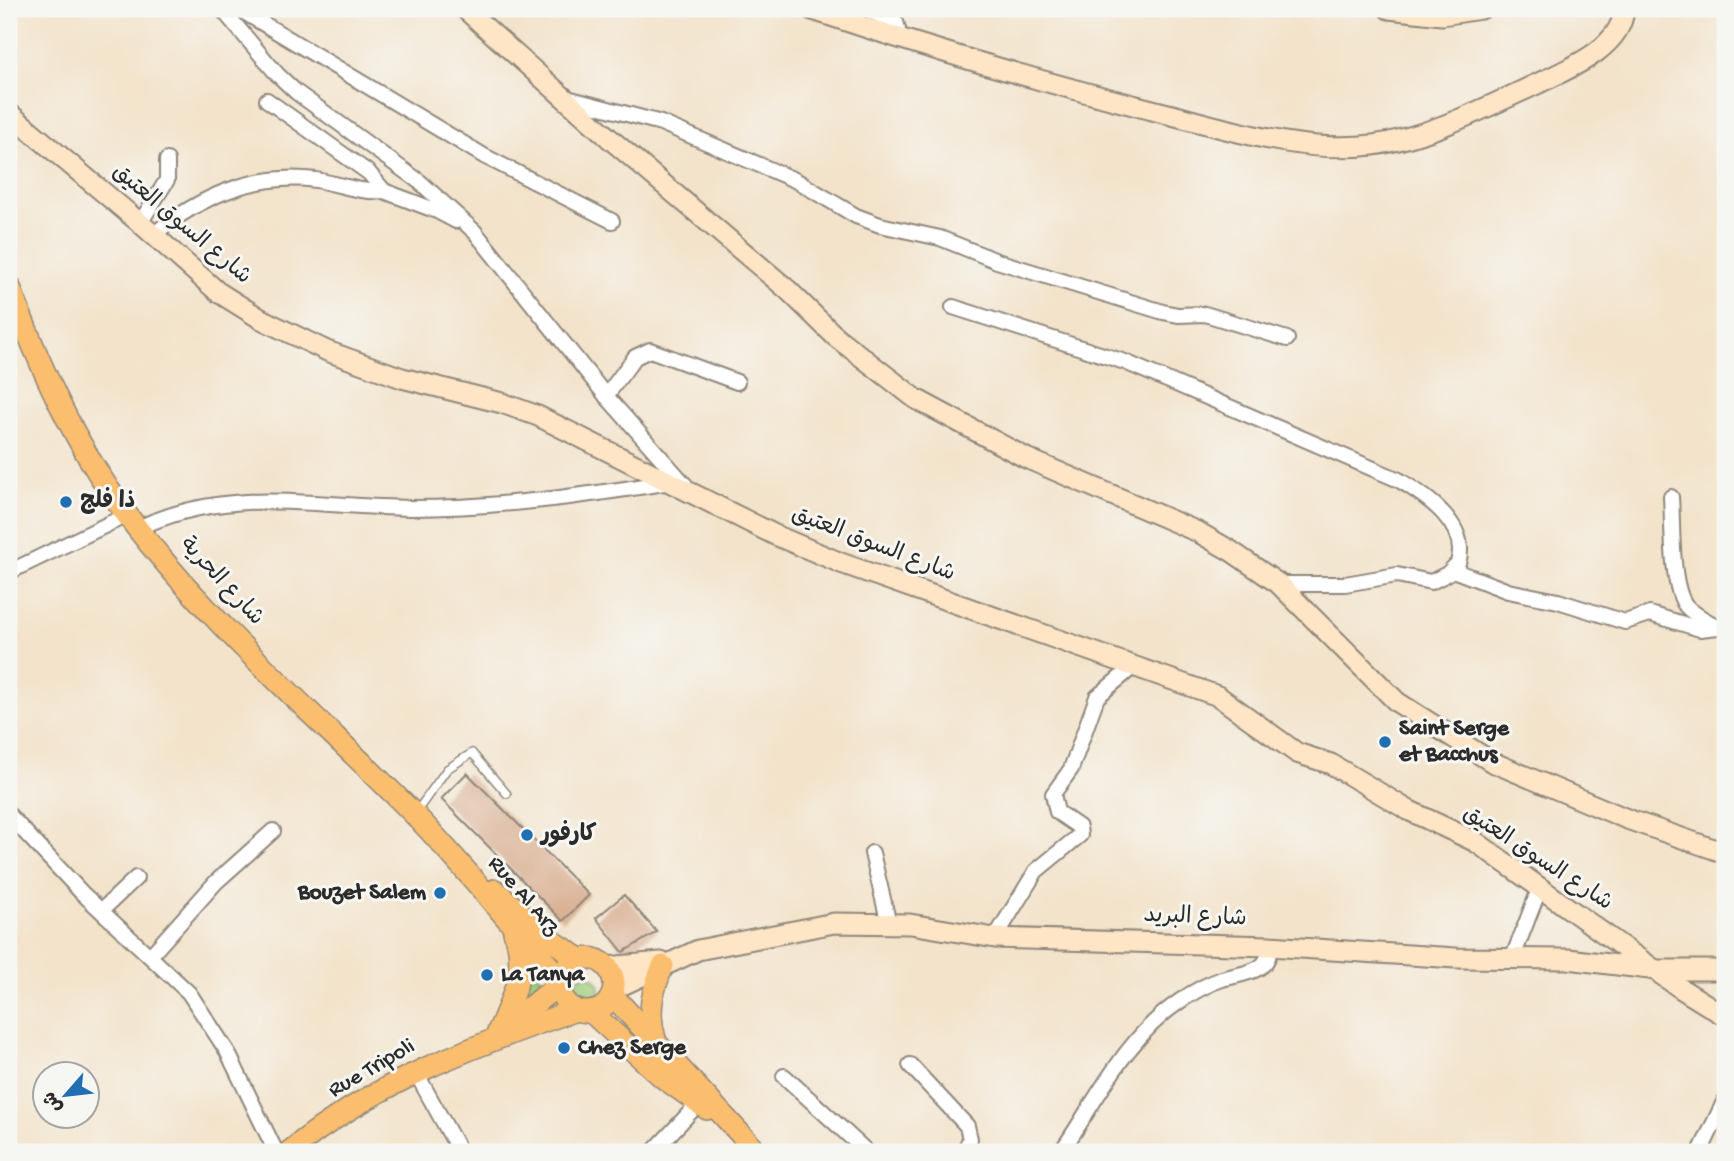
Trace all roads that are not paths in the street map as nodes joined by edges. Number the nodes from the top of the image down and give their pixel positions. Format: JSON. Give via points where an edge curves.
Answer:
{"nodes":[{"id":1,"x":222,"y":9,"type":"edge"},
{"id":2,"x":239,"y":9,"type":"edge"},
{"id":3,"x":465,"y":9,"type":"edge"},
{"id":4,"x":810,"y":9,"type":"edge"},
{"id":5,"x":866,"y":9,"type":"edge"},
{"id":6,"x":1389,"y":9,"type":"edge"},
{"id":7,"x":1481,"y":9,"type":"edge"},
{"id":8,"x":1624,"y":9,"type":"edge"},
{"id":9,"x":895,"y":36,"type":"junction"},
{"id":10,"x":567,"y":97,"type":"junction"},
{"id":11,"x":267,"y":100,"type":"dead end"},
{"id":12,"x":9,"y":113,"type":"edge"},
{"id":13,"x":167,"y":160,"type":"dead end"},
{"id":14,"x":384,"y":191,"type":"junction"},
{"id":15,"x":612,"y":221,"type":"dead end"},
{"id":16,"x":147,"y":229,"type":"junction"},
{"id":17,"x":475,"y":232,"type":"junction"},
{"id":18,"x":9,"y":285,"type":"edge"},
{"id":19,"x":953,"y":307,"type":"dead end"},
{"id":20,"x":1287,"y":339,"type":"dead end"},
{"id":21,"x":737,"y":382,"type":"dead end"},
{"id":22,"x":606,"y":396,"type":"junction"},
{"id":23,"x":670,"y":482,"type":"junction"},
{"id":24,"x":692,"y":493,"type":"junction"},
{"id":25,"x":1671,"y":497,"type":"dead end"},
{"id":26,"x":132,"y":521,"type":"junction"},
{"id":27,"x":1453,"y":570,"type":"junction"},
{"id":28,"x":9,"y":572,"type":"edge"},
{"id":29,"x":1279,"y":584,"type":"junction"},
{"id":30,"x":1722,"y":629,"type":"edge"},
{"id":31,"x":1135,"y":665,"type":"junction"},
{"id":32,"x":507,"y":794,"type":"dead end"},
{"id":33,"x":414,"y":815,"type":"junction"},
{"id":34,"x":11,"y":823,"type":"edge"},
{"id":35,"x":273,"y":831,"type":"dead end"},
{"id":36,"x":873,"y":853,"type":"dead end"},
{"id":37,"x":1725,"y":853,"type":"edge"},
{"id":38,"x":462,"y":866,"type":"junction"},
{"id":39,"x":136,"y":878,"type":"dead end"},
{"id":40,"x":1540,"y":887,"type":"junction"},
{"id":41,"x":102,"y":910,"type":"junction"},
{"id":42,"x":889,"y":924,"type":"junction"},
{"id":43,"x":512,"y":927,"type":"junction"},
{"id":44,"x":995,"y":938,"type":"junction"},
{"id":45,"x":1269,"y":946,"type":"junction"},
{"id":46,"x":151,"y":955,"type":"junction"},
{"id":47,"x":1513,"y":957,"type":"junction"},
{"id":48,"x":580,"y":959,"type":"junction"},
{"id":49,"x":666,"y":964,"type":"junction"},
{"id":50,"x":607,"y":967,"type":"junction"},
{"id":51,"x":1658,"y":970,"type":"junction"},
{"id":52,"x":1725,"y":970,"type":"edge"},
{"id":53,"x":560,"y":982,"type":"junction"},
{"id":54,"x":613,"y":992,"type":"junction"},
{"id":55,"x":583,"y":1011,"type":"junction"},
{"id":56,"x":1725,"y":1016,"type":"edge"},
{"id":57,"x":493,"y":1036,"type":"junction"},
{"id":58,"x":655,"y":1039,"type":"junction"},
{"id":59,"x":910,"y":1065,"type":"dead end"},
{"id":60,"x":415,"y":1071,"type":"junction"},
{"id":61,"x":784,"y":1076,"type":"dead end"},
{"id":62,"x":1725,"y":1100,"type":"edge"},
{"id":63,"x":699,"y":1103,"type":"junction"},
{"id":64,"x":742,"y":1135,"type":"junction"},
{"id":65,"x":276,"y":1152,"type":"edge"},
{"id":66,"x":289,"y":1152,"type":"edge"},
{"id":67,"x":460,"y":1152,"type":"edge"},
{"id":68,"x":653,"y":1152,"type":"edge"},
{"id":69,"x":757,"y":1152,"type":"edge"},
{"id":70,"x":867,"y":1152,"type":"edge"},
{"id":71,"x":964,"y":1152,"type":"edge"},
{"id":72,"x":1061,"y":1152,"type":"edge"},
{"id":73,"x":1700,"y":1152,"type":"edge"}],
"edges":[{"from":1,"to":17,"type":"street","via":[[296,92],[420,182]]},
{"from":2,"to":15,"type":"street","via":[[474,150]]},
{"from":3,"to":10,"type":"street"},
{"from":4,"to":9,"type":"street"},
{"from":5,"to":9,"type":"street","via":[[896,22]]},
{"from":6,"to":7,"type":"street","via":[[1442,15]]},
{"from":8,"to":9,"type":"street","via":[[1621,24],[1601,48],[1551,78],[1433,127],[1359,146],[1284,142],[1241,134],[1028,78]]},
{"from":10,"to":20,"type":"street","via":[[661,122],[797,181],[880,225],[940,238],[997,261],[1163,312],[1205,314]]},
{"from":10,"to":29,"type":"street","via":[[788,290],[835,337],[916,399],[1026,458],[1198,532]]},
{"from":11,"to":14,"type":"street","via":[[369,173]]},
{"from":12,"to":16,"type":"street","name":"شارع السوق العتيق"},
{"from":13,"to":16,"type":"street","via":[[167,180]]},
{"from":14,"to":16,"type":"street","via":[[359,191],[316,180],[257,181]]},
{"from":14,"to":17,"type":"street","via":[[437,211]]},
{"from":16,"to":23,"type":"street","name":"شارع السوق العتيق","via":[[218,292],[288,334],[402,378],[538,416]]},
{"from":17,"to":22,"type":"street"},
{"from":18,"to":26,"type":"main road","name":"شارع الحرية","via":[[59,403]]},
{"from":19,"to":27,"type":"street","via":[[1125,362],[1399,480],[1444,514],[1459,543],[1460,559]]},
{"from":21,"to":22,"type":"street","via":[[650,350],[635,357]]},
{"from":22,"to":24,"type":"street"},
{"from":23,"to":24,"type":"street","name":"شارع السوق العتيق"},
{"from":23,"to":26,"type":"street","via":[[555,499],[411,508],[248,500]]},
{"from":24,"to":31,"type":"street","name":"شارع السوق العتيق","via":[[841,562]]},
{"from":25,"to":30,"type":"street","via":[[1683,601]]},
{"from":26,"to":28,"type":"street"},
{"from":26,"to":33,"type":"main road","name":"شارع الحرية","via":[[229,631]]},
{"from":27,"to":29,"type":"street","via":[[1431,582],[1397,575],[1352,584]]},
{"from":27,"to":30,"type":"street","via":[[1508,591],[1625,622],[1650,614],[1700,629]]},
{"from":29,"to":37,"type":"street","via":[[1397,702],[1448,736],[1515,773]]},
{"from":31,"to":40,"type":"street","name":"شارع السوق العتيق","via":[[1217,696],[1297,753],[1331,764],[1408,810],[1476,842]]},
{"from":31,"to":44,"type":"street","via":[[1097,697],[1070,769],[1053,794],[1057,812],[1079,827],[1080,835],[1036,871]]},
{"from":32,"to":33,"type":"lane","via":[[472,753],[447,769]]},
{"from":33,"to":38,"type":"main road","name":"شارع الحرية"},
{"from":34,"to":41,"type":"street"},
{"from":35,"to":46,"type":"street","via":[[216,882]]},
{"from":36,"to":42,"type":"street"},
{"from":38,"to":43,"type":"main road","name":"Rue Al Arz"},
{"from":38,"to":48,"type":"main road","name":"Rue Al Arz"},
{"from":39,"to":41,"type":"street"},
{"from":40,"to":47,"type":"street"},
{"from":40,"to":51,"type":"street","name":"شارع السوق العتيق"},
{"from":41,"to":46,"type":"street"},
{"from":42,"to":44,"type":"street","name":"شارع البريد"},
{"from":42,"to":49,"type":"street","name":"شارع البريد","via":[[834,923],[729,942]]},
{"from":43,"to":53,"type":"main road","name":"Rue Al Arz"},
{"from":43,"to":57,"type":"main road","via":[[520,947],[520,973]]},
{"from":44,"to":45,"type":"street","name":"شارع البريد"},
{"from":45,"to":47,"type":"street","name":"شارع البريد","via":[[1456,958]]},
{"from":45,"to":72,"type":"street","via":[[1264,964],[1250,973],[1199,988],[1167,1010],[1130,1048]]},
{"from":46,"to":65,"type":"street","via":[[210,1021]]},
{"from":47,"to":51,"type":"street","name":"شارع البريد","via":[[1569,958]]},
{"from":48,"to":50,"type":"main road","via":[[592,958]]},
{"from":48,"to":53,"type":"main road","via":[[570,964]]},
{"from":49,"to":50,"type":"street","name":"شارع البريد"},
{"from":49,"to":54,"type":"street","name":"شارع البريد"},
{"from":49,"to":58,"type":"main road","via":[[654,985],[649,1014]]},
{"from":50,"to":54,"type":"main road"},
{"from":51,"to":52,"type":"street","name":"شارع البريد"},
{"from":51,"to":56,"type":"street","name":"شارع السوق العتيق"},
{"from":53,"to":55,"type":"main road","via":[[563,997]]},
{"from":53,"to":57,"type":"main road","name":"Rue Tripoli"},
{"from":54,"to":55,"type":"main road","via":[[604,1006]]},
{"from":54,"to":58,"type":"main road"},
{"from":55,"to":57,"type":"main road","name":"Rue Tripoli"},
{"from":55,"to":63,"type":"main road"},
{"from":57,"to":60,"type":"main road","name":"Rue Tripoli"},
{"from":58,"to":64,"type":"main road"},
{"from":59,"to":71,"type":"street","via":[[967,1126],[970,1139]]},
{"from":60,"to":66,"type":"main road","name":"Rue Tripoli"},
{"from":60,"to":67,"type":"street"},
{"from":61,"to":70,"type":"street"},
{"from":62,"to":73,"type":"street"},
{"from":63,"to":64,"type":"main road"},
{"from":63,"to":68,"type":"street"},
{"from":64,"to":69,"type":"main road"}]}
